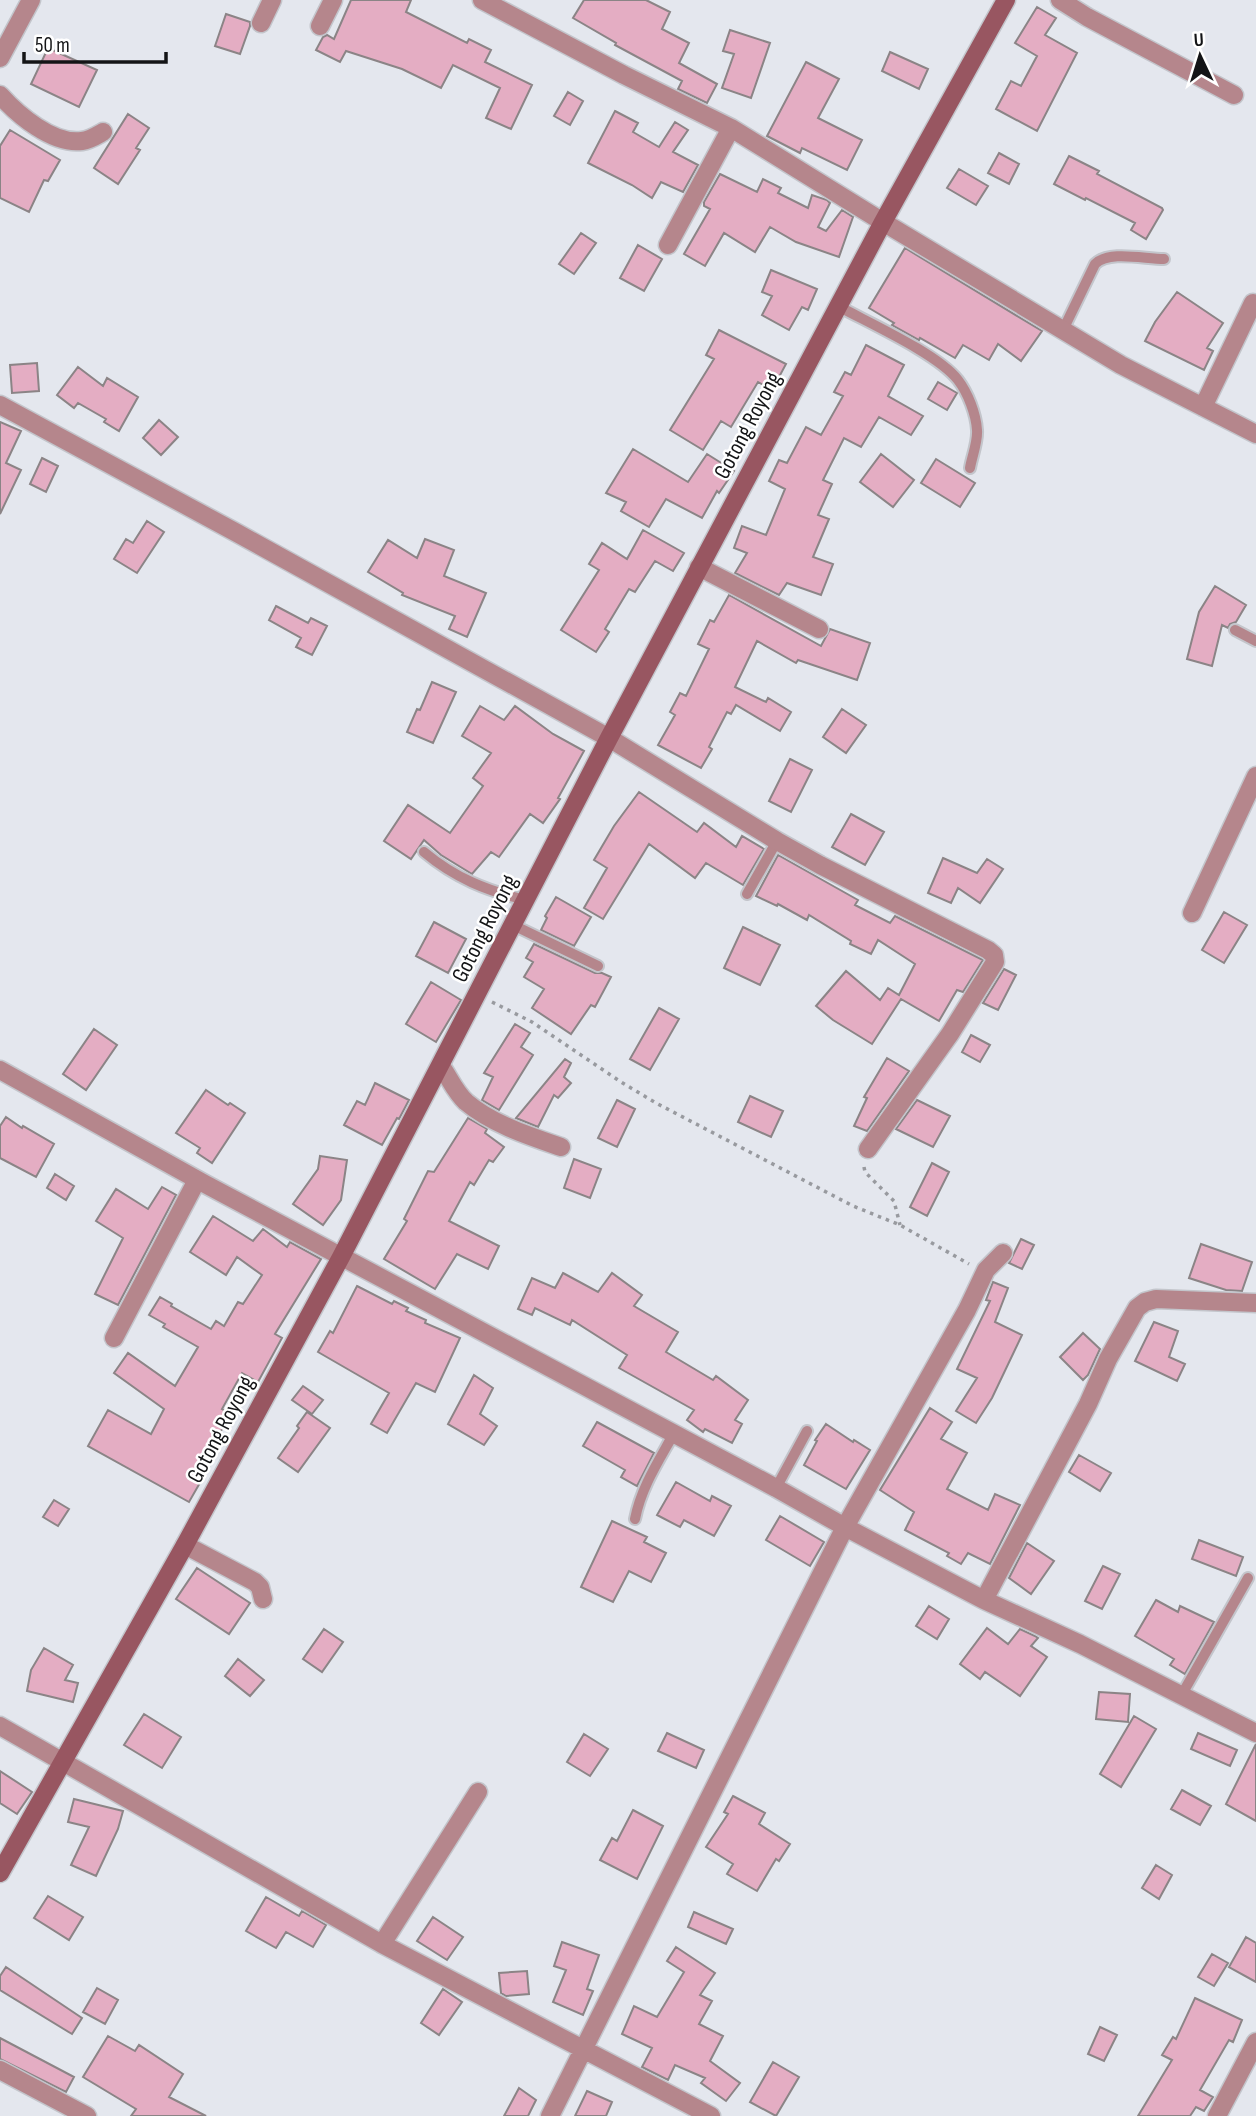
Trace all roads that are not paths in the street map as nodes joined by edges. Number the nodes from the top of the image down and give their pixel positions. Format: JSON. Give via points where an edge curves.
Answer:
{"nodes":[{"id":1,"x":31,"y":0,"type":"edge"},
{"id":2,"x":272,"y":0,"type":"edge"},
{"id":3,"x":333,"y":0,"type":"edge"},
{"id":4,"x":482,"y":0,"type":"edge"},
{"id":5,"x":1006,"y":0,"type":"edge"},
{"id":6,"x":1060,"y":0,"type":"edge"},
{"id":7,"x":261,"y":23,"type":"dead end"},
{"id":8,"x":320,"y":26,"type":"dead end"},
{"id":9,"x":0,"y":58,"type":"edge"},
{"id":10,"x":0,"y":95,"type":"edge"},
{"id":11,"x":1234,"y":95,"type":"dead end"},
{"id":12,"x":731,"y":128,"type":"junction"},
{"id":13,"x":103,"y":132,"type":"dead end"},
{"id":14,"x":883,"y":222,"type":"junction"},
{"id":15,"x":668,"y":245,"type":"dead end"},
{"id":16,"x":1164,"y":259,"type":"dead end"},
{"id":17,"x":1253,"y":303,"type":"dead end"},
{"id":18,"x":838,"y":306,"type":"junction"},
{"id":19,"x":1063,"y":330,"type":"junction"},
{"id":20,"x":0,"y":405,"type":"edge"},
{"id":21,"x":1203,"y":407,"type":"junction"},
{"id":22,"x":1256,"y":434,"type":"edge"},
{"id":23,"x":970,"y":468,"type":"dead end"},
{"id":24,"x":699,"y":567,"type":"junction"},
{"id":25,"x":819,"y":629,"type":"dead end"},
{"id":26,"x":1235,"y":631,"type":"dead end"},
{"id":27,"x":1256,"y":641,"type":"edge"},
{"id":28,"x":609,"y":738,"type":"junction"},
{"id":29,"x":1256,"y":776,"type":"edge"},
{"id":30,"x":777,"y":841,"type":"junction"},
{"id":31,"x":424,"y":852,"type":"dead end"},
{"id":32,"x":747,"y":894,"type":"dead end"},
{"id":33,"x":526,"y":900,"type":"junction"},
{"id":34,"x":1192,"y":913,"type":"dead end"},
{"id":35,"x":513,"y":925,"type":"junction"},
{"id":36,"x":598,"y":966,"type":"dead end"},
{"id":37,"x":441,"y":1066,"type":"junction"},
{"id":38,"x":0,"y":1070,"type":"edge"},
{"id":39,"x":561,"y":1147,"type":"dead end"},
{"id":40,"x":868,"y":1149,"type":"road end"},
{"id":41,"x":197,"y":1180,"type":"junction"},
{"id":42,"x":1003,"y":1253,"type":"dead end"},
{"id":43,"x":341,"y":1257,"type":"junction"},
{"id":44,"x":1256,"y":1303,"type":"edge"},
{"id":45,"x":114,"y":1338,"type":"dead end"},
{"id":46,"x":807,"y":1431,"type":"dead end"},
{"id":47,"x":673,"y":1434,"type":"junction"},
{"id":48,"x":776,"y":1488,"type":"junction"},
{"id":49,"x":635,"y":1520,"type":"dead end"},
{"id":50,"x":845,"y":1527,"type":"junction"},
{"id":51,"x":185,"y":1545,"type":"junction"},
{"id":52,"x":1248,"y":1578,"type":"dead end"},
{"id":53,"x":263,"y":1599,"type":"dead end"},
{"id":54,"x":984,"y":1600,"type":"junction"},
{"id":55,"x":1181,"y":1696,"type":"junction"},
{"id":56,"x":0,"y":1726,"type":"edge"},
{"id":57,"x":1254,"y":1729,"type":"edge"},
{"id":58,"x":63,"y":1763,"type":"junction"},
{"id":59,"x":478,"y":1792,"type":"dead end"},
{"id":60,"x":0,"y":1874,"type":"edge"},
{"id":61,"x":382,"y":1944,"type":"junction"},
{"id":62,"x":1256,"y":2042,"type":"edge"},
{"id":63,"x":584,"y":2051,"type":"junction"},
{"id":64,"x":0,"y":2070,"type":"edge"},
{"id":65,"x":87,"y":2116,"type":"edge"},
{"id":66,"x":550,"y":2116,"type":"edge"},
{"id":67,"x":711,"y":2116,"type":"edge"},
{"id":68,"x":1217,"y":2116,"type":"edge"}],
"edges":[{"from":1,"to":9,"type":"street"},
{"from":2,"to":7,"type":"street"},
{"from":3,"to":8,"type":"street"},
{"from":4,"to":12,"type":"street"},
{"from":5,"to":14,"type":"street","name":"Gotong Royong"},
{"from":6,"to":11,"type":"street"},
{"from":10,"to":13,"type":"street","via":[[29,123],[65,139],[80,141]]},
{"from":12,"to":14,"type":"street"},
{"from":12,"to":15,"type":"street"},
{"from":14,"to":18,"type":"street","name":"Gotong Royong"},
{"from":14,"to":19,"type":"street"},
{"from":16,"to":19,"type":"lane","via":[[1101,257]]},
{"from":17,"to":21,"type":"street"},
{"from":18,"to":23,"type":"lane","via":[[945,366],[959,380],[977,432]]},
{"from":18,"to":24,"type":"street","name":"Gotong Royong"},
{"from":19,"to":21,"type":"street"},
{"from":20,"to":28,"type":"street"},
{"from":21,"to":22,"type":"street"},
{"from":24,"to":25,"type":"street"},
{"from":24,"to":28,"type":"street","name":"Gotong Royong"},
{"from":26,"to":27,"type":"lane"},
{"from":28,"to":30,"type":"street"},
{"from":28,"to":33,"type":"street","name":"Gotong Royong"},
{"from":29,"to":34,"type":"street"},
{"from":30,"to":32,"type":"lane"},
{"from":30,"to":40,"type":"street","via":[[994,955],[995,962],[950,1034]]},
{"from":31,"to":33,"type":"lane","via":[[474,884]]},
{"from":33,"to":35,"type":"street","name":"Gotong Royong"},
{"from":35,"to":36,"type":"lane"},
{"from":35,"to":37,"type":"street","name":"Gotong Royong"},
{"from":37,"to":39,"type":"street","via":[[458,1093],[477,1109]]},
{"from":37,"to":43,"type":"street","name":"Gotong Royong"},
{"from":38,"to":41,"type":"street"},
{"from":41,"to":43,"type":"street"},
{"from":41,"to":45,"type":"street"},
{"from":42,"to":50,"type":"street","via":[[986,1270]]},
{"from":43,"to":47,"type":"street"},
{"from":43,"to":51,"type":"street","name":"Gotong Royong"},
{"from":44,"to":54,"type":"street","via":[[1156,1299],[1138,1308]]},
{"from":46,"to":48,"type":"lane"},
{"from":47,"to":48,"type":"street"},
{"from":47,"to":49,"type":"lane","via":[[639,1498]]},
{"from":48,"to":50,"type":"street"},
{"from":50,"to":54,"type":"street"},
{"from":50,"to":63,"type":"street"},
{"from":51,"to":53,"type":"street","via":[[255,1582]]},
{"from":51,"to":58,"type":"street","name":"Gotong Royong"},
{"from":52,"to":55,"type":"lane"},
{"from":54,"to":55,"type":"street"},
{"from":55,"to":57,"type":"street"},
{"from":56,"to":58,"type":"street"},
{"from":58,"to":60,"type":"street","name":"Gotong Royong"},
{"from":58,"to":61,"type":"street"},
{"from":59,"to":61,"type":"street"},
{"from":61,"to":63,"type":"street"},
{"from":62,"to":68,"type":"street"},
{"from":63,"to":66,"type":"street"},
{"from":63,"to":67,"type":"street"},
{"from":64,"to":65,"type":"street"}]}
